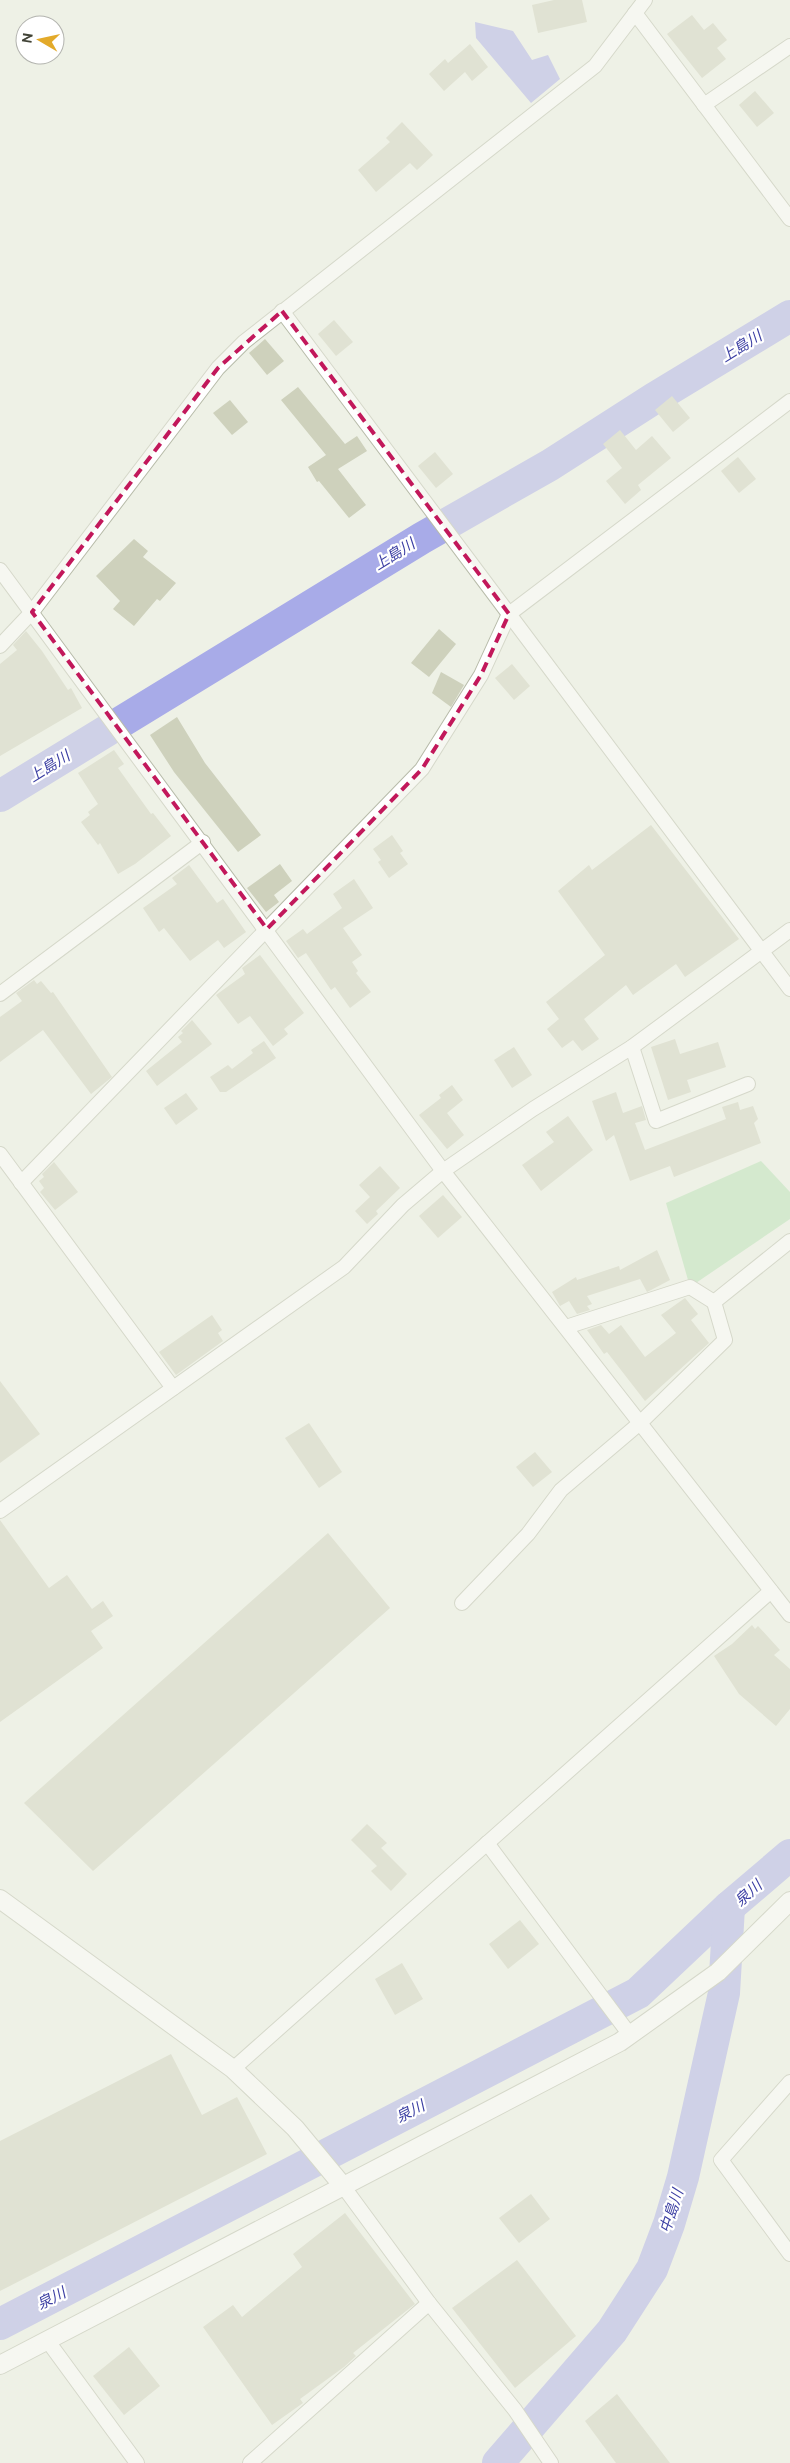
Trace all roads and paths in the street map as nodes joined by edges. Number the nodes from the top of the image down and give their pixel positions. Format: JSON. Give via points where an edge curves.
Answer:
{"nodes":[{"id":1,"x":645,"y":0,"type":"edge"},
{"id":2,"x":635,"y":13,"type":"junction"},
{"id":3,"x":790,"y":46,"type":"edge"},
{"id":4,"x":704,"y":104,"type":"junction"},
{"id":5,"x":790,"y":219,"type":"edge"},
{"id":6,"x":282,"y":311,"type":"junction"},
{"id":7,"x":790,"y":401,"type":"edge"},
{"id":8,"x":0,"y":570,"type":"edge"},
{"id":9,"x":32,"y":612,"type":"junction"},
{"id":10,"x":509,"y":614,"type":"junction"},
{"id":11,"x":0,"y":646,"type":"edge"},
{"id":12,"x":202,"y":842,"type":"junction"},
{"id":13,"x":267,"y":929,"type":"junction"},
{"id":14,"x":790,"y":930,"type":"edge"},
{"id":15,"x":762,"y":951,"type":"junction"},
{"id":16,"x":790,"y":989,"type":"edge"},
{"id":17,"x":0,"y":994,"type":"edge"},
{"id":18,"x":632,"y":1047,"type":"junction"},
{"id":19,"x":748,"y":1084,"type":"dead end"},
{"id":20,"x":0,"y":1154,"type":"edge"},
{"id":21,"x":443,"y":1171,"type":"junction"},
{"id":22,"x":22,"y":1183,"type":"junction"},
{"id":23,"x":790,"y":1241,"type":"edge"},
{"id":24,"x":714,"y":1302,"type":"junction"},
{"id":25,"x":566,"y":1327,"type":"junction"},
{"id":26,"x":173,"y":1388,"type":"junction"},
{"id":27,"x":640,"y":1423,"type":"junction"},
{"id":28,"x":0,"y":1511,"type":"edge"},
{"id":29,"x":771,"y":1591,"type":"junction"},
{"id":30,"x":462,"y":1603,"type":"dead end"},
{"id":31,"x":790,"y":1615,"type":"edge"},
{"id":32,"x":487,"y":1843,"type":"junction"},
{"id":33,"x":0,"y":1899,"type":"edge"},
{"id":34,"x":790,"y":1901,"type":"edge"},
{"id":35,"x":630,"y":2034,"type":"junction"},
{"id":36,"x":233,"y":2069,"type":"junction"},
{"id":37,"x":790,"y":2082,"type":"edge"},
{"id":38,"x":343,"y":2185,"type":"junction"},
{"id":39,"x":790,"y":2254,"type":"edge"},
{"id":40,"x":429,"y":2303,"type":"junction"},
{"id":41,"x":47,"y":2340,"type":"junction"},
{"id":42,"x":0,"y":2365,"type":"edge"},
{"id":43,"x":137,"y":2463,"type":"edge"},
{"id":44,"x":250,"y":2463,"type":"edge"},
{"id":45,"x":551,"y":2463,"type":"edge"}],
"edges":[{"from":1,"to":2,"type":"street"},
{"from":2,"to":4,"type":"street"},
{"from":2,"to":6,"type":"street","via":[[596,66]]},
{"from":3,"to":4,"type":"street"},
{"from":4,"to":5,"type":"street"},
{"from":6,"to":9,"type":"street","via":[[218,368]]},
{"from":6,"to":10,"type":"street"},
{"from":7,"to":10,"type":"street"},
{"from":8,"to":9,"type":"street"},
{"from":9,"to":11,"type":"street"},
{"from":9,"to":12,"type":"street"},
{"from":10,"to":13,"type":"street","via":[[481,675],[422,768]]},
{"from":10,"to":15,"type":"street"},
{"from":12,"to":13,"type":"street"},
{"from":12,"to":17,"type":"street"},
{"from":13,"to":21,"type":"street"},
{"from":13,"to":22,"type":"street"},
{"from":14,"to":15,"type":"street"},
{"from":15,"to":16,"type":"street"},
{"from":15,"to":18,"type":"street"},
{"from":18,"to":19,"type":"street","via":[[656,1121]]},
{"from":18,"to":21,"type":"street","via":[[533,1108]]},
{"from":20,"to":22,"type":"street"},
{"from":21,"to":25,"type":"street"},
{"from":21,"to":26,"type":"street","via":[[403,1206],[344,1267]]},
{"from":22,"to":26,"type":"street"},
{"from":23,"to":24,"type":"street"},
{"from":24,"to":25,"type":"street","via":[[690,1287]]},
{"from":24,"to":27,"type":"street","via":[[725,1340]]},
{"from":25,"to":27,"type":"street"},
{"from":26,"to":28,"type":"street"},
{"from":27,"to":29,"type":"street"},
{"from":27,"to":30,"type":"street","via":[[561,1490],[528,1534]]},
{"from":29,"to":31,"type":"street"},
{"from":29,"to":32,"type":"street"},
{"from":32,"to":35,"type":"street"},
{"from":32,"to":36,"type":"street"},
{"from":33,"to":36,"type":"street"},
{"from":34,"to":35,"type":"street","via":[[718,1972]]},
{"from":35,"to":38,"type":"street"},
{"from":36,"to":38,"type":"street","via":[[295,2128]]},
{"from":37,"to":39,"type":"street","via":[[721,2160]]},
{"from":38,"to":40,"type":"street"},
{"from":38,"to":41,"type":"street"},
{"from":40,"to":44,"type":"street"},
{"from":40,"to":45,"type":"street","via":[[515,2410]]},
{"from":41,"to":42,"type":"street"},
{"from":41,"to":43,"type":"street"}]}
